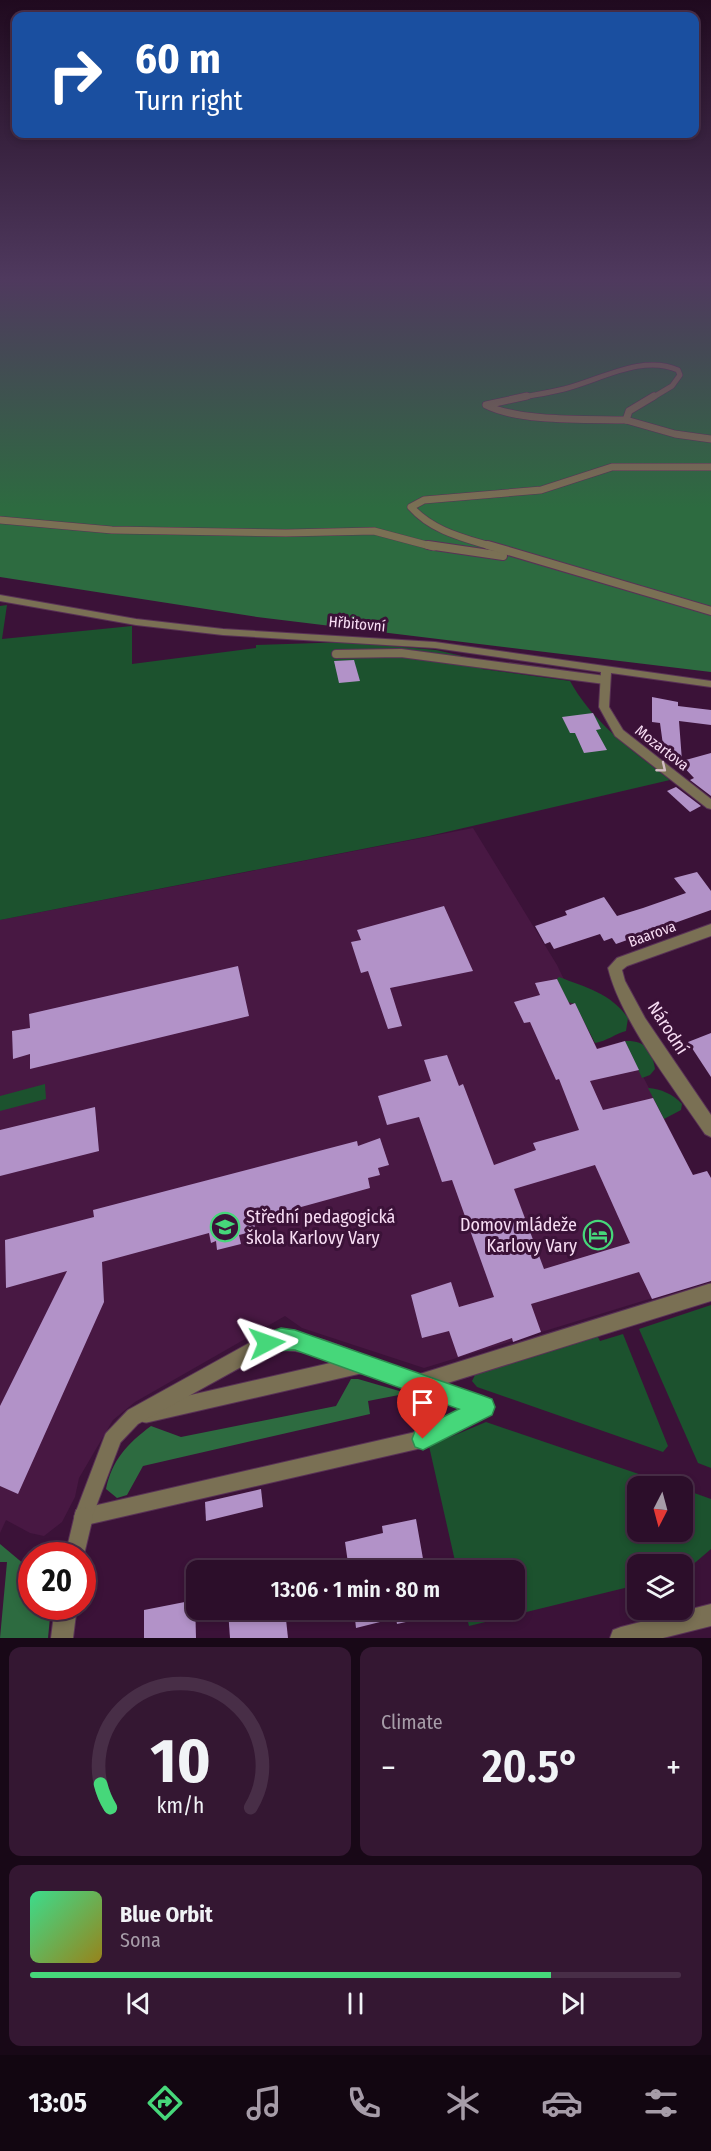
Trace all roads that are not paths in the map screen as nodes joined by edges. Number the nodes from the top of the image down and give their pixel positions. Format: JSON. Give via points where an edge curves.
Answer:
{"nodes":[{"id":1,"x":626,"y":420,"type":"junction"},
{"id":2,"x":711,"y":439,"type":"edge"},
{"id":3,"x":711,"y":467,"type":"edge"},
{"id":4,"x":0,"y":520,"type":"edge"},
{"id":5,"x":543,"y":560,"type":"junction"},
{"id":6,"x":0,"y":598,"type":"edge"},
{"id":7,"x":711,"y":611,"type":"edge"},
{"id":8,"x":336,"y":654,"type":"dead end"},
{"id":9,"x":605,"y":675,"type":"junction"},
{"id":10,"x":711,"y":684,"type":"edge"},
{"id":11,"x":711,"y":805,"type":"edge"},
{"id":12,"x":711,"y":930,"type":"edge"},
{"id":13,"x":615,"y":978,"type":"joint"},
{"id":14,"x":711,"y":1129,"type":"edge"},
{"id":15,"x":711,"y":1292,"type":"edge"},
{"id":16,"x":364,"y":1364,"type":"junction"},
{"id":17,"x":416,"y":1384,"type":"junction"},
{"id":18,"x":134,"y":1417,"type":"junction"},
{"id":19,"x":83,"y":1517,"type":"junction"},
{"id":20,"x":78,"y":1542,"type":"edge"},
{"id":21,"x":711,"y":1615,"type":"edge"},
{"id":22,"x":64,"y":1620,"type":"edge"},
{"id":23,"x":62,"y":1638,"type":"edge"},
{"id":24,"x":621,"y":1638,"type":"edge"}],
"edges":[{"from":1,"to":1,"type":"lane","via":[[629,411],[672,386],[680,375],[676,367],[646,366],[536,397],[495,400],[486,405],[519,413]]},
{"from":1,"to":2,"type":"lane"},
{"from":3,"to":5,"type":"lane","via":[[612,467],[541,490],[412,504],[413,512],[429,522],[473,542]]},
{"from":4,"to":5,"type":"lane","via":[[112,531],[374,531],[435,547]]},
{"from":5,"to":7,"type":"lane","via":[[660,599]]},
{"from":6,"to":9,"type":"street","name":"Hřbitovní","via":[[223,632],[435,645]]},
{"from":8,"to":9,"type":"lane","via":[[401,653]]},
{"from":9,"to":10,"type":"street","name":"Hřbitovní"},
{"from":9,"to":11,"type":"street","name":"Mozartova","one_way":true,"via":[[604,707],[619,733]]},
{"from":12,"to":13,"type":"street","name":"Baarova","via":[[622,962],[615,968]]},
{"from":13,"to":14,"type":"street","name":"Národní"},
{"from":15,"to":17,"type":"lane"},
{"from":16,"to":17,"type":"lane"},
{"from":16,"to":18,"type":"lane"},
{"from":16,"to":18,"type":"lane","via":[[295,1340],[281,1339],[267,1343]]},
{"from":17,"to":19,"type":"lane","via":[[484,1407],[423,1439]]},
{"from":18,"to":19,"type":"lane","via":[[112,1438]]},
{"from":19,"to":20,"type":"street"},
{"from":21,"to":24,"type":"street"},
{"from":22,"to":23,"type":"street"}]}
